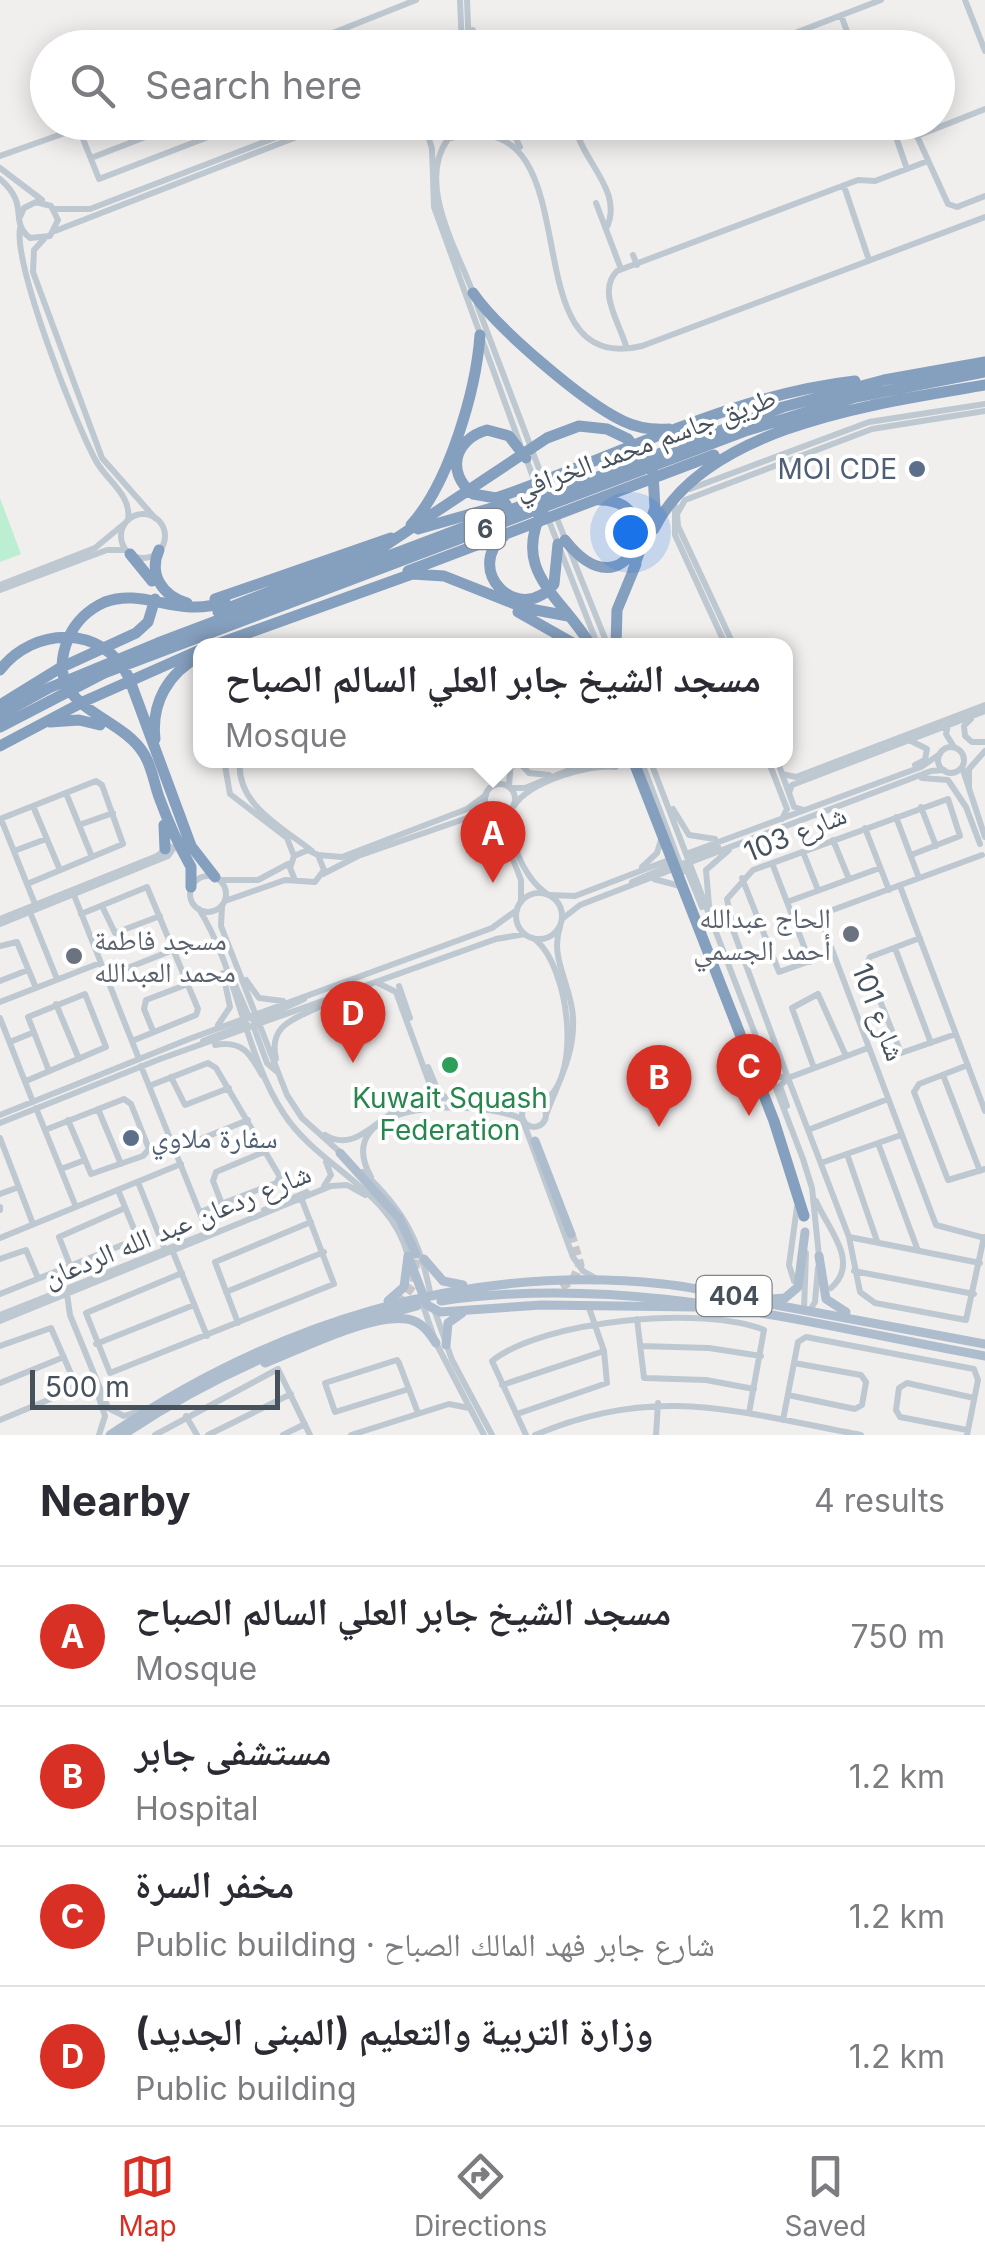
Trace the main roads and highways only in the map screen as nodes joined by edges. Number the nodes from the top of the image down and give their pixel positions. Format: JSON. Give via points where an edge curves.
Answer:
{"nodes":[{"id":1,"x":472,"y":292,"type":"road end"},
{"id":2,"x":480,"y":335,"type":"road end"},
{"id":3,"x":985,"y":362,"type":"edge"},
{"id":4,"x":985,"y":372,"type":"edge"},
{"id":5,"x":884,"y":380,"type":"junction"},
{"id":6,"x":985,"y":385,"type":"edge"},
{"id":7,"x":790,"y":392,"type":"junction"},
{"id":8,"x":698,"y":423,"type":"junction"},
{"id":9,"x":811,"y":425,"type":"junction"},
{"id":10,"x":774,"y":435,"type":"junction"},
{"id":11,"x":526,"y":458,"type":"road end"},
{"id":12,"x":666,"y":461,"type":"junction"},
{"id":13,"x":594,"y":478,"type":"junction"},
{"id":14,"x":586,"y":502,"type":"junction"},
{"id":15,"x":496,"y":525,"type":"junction"},
{"id":16,"x":516,"y":528,"type":"junction"},
{"id":17,"x":386,"y":542,"type":"junction"},
{"id":18,"x":159,"y":550,"type":"road end"},
{"id":19,"x":128,"y":552,"type":"road end"},
{"id":20,"x":456,"y":552,"type":"junction"},
{"id":21,"x":425,"y":560,"type":"junction"},
{"id":22,"x":633,"y":570,"type":"junction"},
{"id":23,"x":390,"y":580,"type":"junction"},
{"id":24,"x":475,"y":587,"type":"junction"},
{"id":25,"x":253,"y":594,"type":"junction"},
{"id":26,"x":492,"y":595,"type":"junction"},
{"id":27,"x":234,"y":638,"type":"edge"},
{"id":28,"x":248,"y":638,"type":"edge"},
{"id":29,"x":566,"y":638,"type":"edge"},
{"id":30,"x":568,"y":638,"type":"edge"},
{"id":31,"x":588,"y":638,"type":"edge"},
{"id":32,"x":590,"y":638,"type":"edge"},
{"id":33,"x":616,"y":638,"type":"edge"},
{"id":34,"x":193,"y":654,"type":"edge"},
{"id":35,"x":193,"y":656,"type":"edge"},
{"id":36,"x":193,"y":659,"type":"edge"},
{"id":37,"x":107,"y":667,"type":"junction"},
{"id":38,"x":0,"y":670,"type":"edge"},
{"id":39,"x":0,"y":705,"type":"edge"},
{"id":40,"x":0,"y":715,"type":"edge"},
{"id":41,"x":0,"y":727,"type":"edge"},
{"id":42,"x":34,"y":728,"type":"junction"},
{"id":43,"x":0,"y":746,"type":"edge"},
{"id":44,"x":157,"y":758,"type":"junction"},
{"id":45,"x":636,"y":768,"type":"edge"},
{"id":46,"x":155,"y":799,"type":"junction"},
{"id":47,"x":170,"y":825,"type":"junction"},
{"id":48,"x":191,"y":867,"type":"junction"},
{"id":49,"x":218,"y":878,"type":"road end"},
{"id":50,"x":191,"y":887,"type":"road end"},
{"id":51,"x":535,"y":1140,"type":"road end"},
{"id":52,"x":340,"y":1153,"type":"road end"},
{"id":53,"x":804,"y":1216,"type":"road end"},
{"id":54,"x":806,"y":1232,"type":"road end"},
{"id":55,"x":571,"y":1234,"type":"tunnel mouth"},
{"id":56,"x":416,"y":1256,"type":"junction"},
{"id":57,"x":819,"y":1256,"type":"road end"},
{"id":58,"x":553,"y":1286,"type":"junction"},
{"id":59,"x":481,"y":1287,"type":"junction"},
{"id":60,"x":427,"y":1302,"type":"junction"},
{"id":61,"x":758,"y":1302,"type":"junction"},
{"id":62,"x":734,"y":1307,"type":"junction"},
{"id":63,"x":806,"y":1307,"type":"junction"},
{"id":64,"x":392,"y":1308,"type":"dead end"},
{"id":65,"x":370,"y":1309,"type":"junction"},
{"id":66,"x":464,"y":1312,"type":"junction"},
{"id":67,"x":876,"y":1324,"type":"junction"},
{"id":68,"x":850,"y":1330,"type":"junction"},
{"id":69,"x":985,"y":1344,"type":"edge"},
{"id":70,"x":274,"y":1353,"type":"junction"},
{"id":71,"x":982,"y":1357,"type":"edge"},
{"id":72,"x":220,"y":1376,"type":"junction"},
{"id":73,"x":110,"y":1435,"type":"edge"},
{"id":74,"x":123,"y":1435,"type":"edge"}],
"edges":[{"from":1,"to":8,"type":"highway","via":[[503,330],[616,418],[653,430]]},
{"from":2,"to":17,"type":"highway","via":[[468,400],[432,496]]},
{"from":3,"to":5,"type":"highway","name":"طريق جاسم محمد الخرافي","number":"6"},
{"from":4,"to":12,"type":"highway","name":"طريق جاسم محمد الخرافي","number":"6","via":[[818,407]]},
{"from":5,"to":7,"type":"highway"},
{"from":5,"to":13,"type":"highway","name":"طريق جاسم محمد الخرافي","number":"6","via":[[783,407]]},
{"from":6,"to":9,"type":"highway"},
{"from":7,"to":8,"type":"highway"},
{"from":7,"to":31,"type":"highway","via":[[566,484],[550,499],[535,527],[533,554],[540,579]]},
{"from":8,"to":11,"type":"highway","via":[[496,498],[473,494],[457,476],[463,443],[487,430],[509,436]]},
{"from":9,"to":10,"type":"highway"},
{"from":9,"to":12,"type":"highway"},
{"from":10,"to":14,"type":"highway"},
{"from":10,"to":22,"type":"highway","via":[[691,478],[659,519]]},
{"from":12,"to":15,"type":"highway","name":"طريق جاسم محمد الخرافي","number":"6"},
{"from":13,"to":17,"type":"highway"},
{"from":13,"to":37,"type":"highway","name":"طريق جاسم محمد الخرافي","number":"6"},
{"from":14,"to":16,"type":"highway"},
{"from":14,"to":16,"type":"highway","via":[[609,500],[629,510],[638,530],[633,552],[602,568],[562,542],[558,574],[549,591],[534,599],[510,597],[492,580],[489,564],[498,542]]},
{"from":15,"to":21,"type":"highway"},
{"from":15,"to":37,"type":"highway","name":"طريق جاسم محمد الخرافي","number":"6"},
{"from":16,"to":20,"type":"highway"},
{"from":17,"to":18,"type":"highway","via":[[193,604],[176,600],[160,583],[154,565]]},
{"from":17,"to":22,"type":"highway","via":[[547,438],[592,426],[628,439],[649,464],[656,497]]},
{"from":17,"to":25,"type":"highway"},
{"from":19,"to":39,"type":"highway","via":[[155,590],[148,622]]},
{"from":20,"to":21,"type":"highway"},
{"from":20,"to":23,"type":"highway"},
{"from":21,"to":28,"type":"highway"},
{"from":22,"to":33,"type":"highway","via":[[617,610]]},
{"from":23,"to":24,"type":"highway","via":[[432,574]]},
{"from":23,"to":27,"type":"highway"},
{"from":24,"to":26,"type":"highway"},
{"from":24,"to":29,"type":"highway"},
{"from":25,"to":37,"type":"highway"},
{"from":25,"to":47,"type":"highway","via":[[205,608],[118,599],[94,608],[76,626],[64,658],[69,688],[83,708],[143,752]]},
{"from":26,"to":30,"type":"highway"},
{"from":26,"to":32,"type":"highway","via":[[568,616]]},
{"from":34,"to":37,"type":"highway"},
{"from":35,"to":42,"type":"highway"},
{"from":36,"to":44,"type":"highway","via":[[159,700]]},
{"from":37,"to":40,"type":"highway","name":"طريق جاسم محمد الخرافي","number":"6"},
{"from":37,"to":41,"type":"highway","name":"طريق جاسم محمد الخرافي","number":"6"},
{"from":38,"to":44,"type":"highway","via":[[18,650],[43,638],[82,639],[118,661]]},
{"from":42,"to":43,"type":"highway"},
{"from":42,"to":46,"type":"highway","via":[[79,720],[114,732],[140,758]]},
{"from":44,"to":49,"type":"highway","via":[[194,852]]},
{"from":45,"to":53,"type":"highway"},
{"from":46,"to":47,"type":"highway"},
{"from":46,"to":48,"type":"highway","via":[[166,853]]},
{"from":47,"to":48,"type":"highway"},
{"from":48,"to":50,"type":"highway"},
{"from":51,"to":55,"type":"main road"},
{"from":52,"to":56,"type":"main road","via":[[399,1218]]},
{"from":54,"to":61,"type":"main road","via":[[798,1287],[785,1298]]},
{"from":56,"to":59,"type":"main road","via":[[445,1282]]},
{"from":56,"to":60,"type":"main road"},
{"from":56,"to":65,"type":"main road","via":[[401,1291]]},
{"from":57,"to":67,"type":"main road","via":[[829,1304]]},
{"from":58,"to":59,"type":"main road","number":"404"},
{"from":58,"to":60,"type":"main road","number":"404"},
{"from":58,"to":61,"type":"main road","number":"404","via":[[598,1280],[668,1284]]},
{"from":58,"to":62,"type":"main road","number":"404"},
{"from":59,"to":60,"type":"main road","number":"404"},
{"from":60,"to":65,"type":"main road","number":"404"},
{"from":60,"to":66,"type":"main road"},
{"from":60,"to":70,"type":"main road","number":"404"},
{"from":61,"to":63,"type":"main road","number":"404"},
{"from":62,"to":63,"type":"main road"},
{"from":62,"to":68,"type":"main road","number":"404"},
{"from":63,"to":67,"type":"main road","number":"404"},
{"from":63,"to":71,"type":"main road"},
{"from":64,"to":70,"type":"main road"},
{"from":65,"to":73,"type":"main road","number":"404","via":[[248,1354]]},
{"from":66,"to":68,"type":"main road","via":[[694,1306]]},
{"from":66,"to":72,"type":"main road","via":[[448,1324],[441,1344],[420,1324],[397,1319]]},
{"from":67,"to":69,"type":"main road","number":"404"},
{"from":68,"to":71,"type":"main road","number":"404"},
{"from":70,"to":72,"type":"main road","number":"404"},
{"from":72,"to":74,"type":"main road","number":"404"}]}
